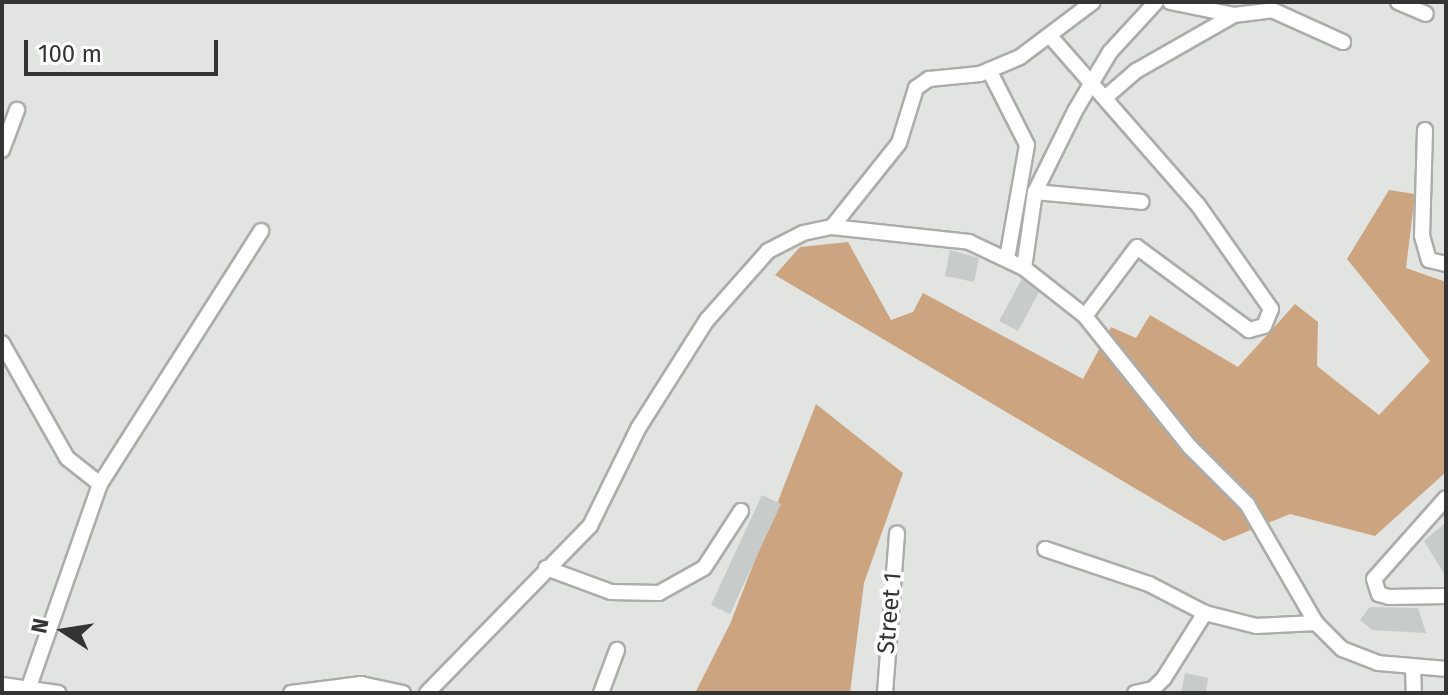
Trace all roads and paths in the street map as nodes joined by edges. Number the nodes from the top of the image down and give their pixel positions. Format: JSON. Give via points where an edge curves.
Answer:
{"nodes":[{"id":1,"x":1093,"y":2,"type":"edge"},
{"id":2,"x":1156,"y":2,"type":"edge"},
{"id":3,"x":1170,"y":2,"type":"edge"},
{"id":4,"x":1398,"y":2,"type":"edge"},
{"id":5,"x":1272,"y":6,"type":"edge"},
{"id":6,"x":1426,"y":14,"type":"dead end"},
{"id":7,"x":1234,"y":15,"type":"junction"},
{"id":8,"x":1050,"y":36,"type":"junction"},
{"id":9,"x":1343,"y":42,"type":"dead end"},
{"id":10,"x":989,"y":70,"type":"junction"},
{"id":11,"x":1092,"y":81,"type":"junction"},
{"id":12,"x":1106,"y":97,"type":"junction"},
{"id":13,"x":17,"y":110,"type":"dead end"},
{"id":14,"x":1425,"y":130,"type":"dead end"},
{"id":15,"x":2,"y":150,"type":"edge"},
{"id":16,"x":1035,"y":192,"type":"junction"},
{"id":17,"x":1142,"y":202,"type":"dead end"},
{"id":18,"x":832,"y":227,"type":"junction"},
{"id":19,"x":261,"y":231,"type":"dead end"},
{"id":20,"x":1007,"y":259,"type":"junction"},
{"id":21,"x":1446,"y":264,"type":"edge"},
{"id":22,"x":1024,"y":268,"type":"junction"},
{"id":23,"x":1085,"y":316,"type":"junction"},
{"id":24,"x":2,"y":343,"type":"edge"},
{"id":25,"x":100,"y":484,"type":"junction"},
{"id":26,"x":1446,"y":498,"type":"edge"},
{"id":27,"x":741,"y":511,"type":"dead end"},
{"id":28,"x":897,"y":533,"type":"dead end"},
{"id":29,"x":1045,"y":549,"type":"dead end"},
{"id":30,"x":546,"y":568,"type":"junction"},
{"id":31,"x":1445,"y":599,"type":"edge"},
{"id":32,"x":1205,"y":613,"type":"junction"},
{"id":33,"x":1316,"y":623,"type":"junction"},
{"id":34,"x":617,"y":650,"type":"dead end"},
{"id":35,"x":1413,"y":668,"type":"junction"},
{"id":36,"x":1446,"y":669,"type":"edge"},
{"id":37,"x":2,"y":685,"type":"edge"},
{"id":38,"x":28,"y":690,"type":"junction"},
{"id":39,"x":393,"y":691,"type":"edge"},
{"id":40,"x":1153,"y":691,"type":"edge"},
{"id":41,"x":58,"y":693,"type":"edge"},
{"id":42,"x":291,"y":693,"type":"edge"},
{"id":43,"x":427,"y":693,"type":"edge"},
{"id":44,"x":601,"y":693,"type":"edge"},
{"id":45,"x":885,"y":693,"type":"edge"},
{"id":46,"x":1135,"y":693,"type":"edge"},
{"id":47,"x":1414,"y":693,"type":"edge"}],
"edges":[{"from":1,"to":8,"type":"street"},
{"from":2,"to":11,"type":"street","via":[[1110,52]]},
{"from":3,"to":7,"type":"street"},
{"from":4,"to":6,"type":"street"},
{"from":5,"to":7,"type":"street"},
{"from":5,"to":9,"type":"street"},
{"from":7,"to":12,"type":"street","via":[[1136,71]]},
{"from":8,"to":10,"type":"street"},
{"from":8,"to":11,"type":"street"},
{"from":10,"to":18,"type":"street","via":[[929,79],[916,88],[899,143]]},
{"from":10,"to":20,"type":"street","via":[[1027,145]]},
{"from":11,"to":12,"type":"street"},
{"from":11,"to":16,"type":"street"},
{"from":12,"to":23,"type":"street","via":[[1198,205],[1271,309],[1264,326],[1249,330],[1137,247]]},
{"from":13,"to":15,"type":"street"},
{"from":14,"to":21,"type":"street","via":[[1422,236],[1429,260]]},
{"from":16,"to":17,"type":"street"},
{"from":16,"to":22,"type":"street"},
{"from":18,"to":20,"type":"street","via":[[969,242]]},
{"from":18,"to":30,"type":"street","via":[[803,233],[768,251],[707,320],[639,427],[590,526]]},
{"from":19,"to":25,"type":"street"},
{"from":20,"to":22,"type":"street"},
{"from":22,"to":23,"type":"street"},
{"from":23,"to":33,"type":"street","via":[[1190,447],[1247,504]]},
{"from":24,"to":25,"type":"street","via":[[67,458]]},
{"from":25,"to":38,"type":"street"},
{"from":26,"to":31,"type":"street","via":[[1374,579],[1379,594],[1389,597]]},
{"from":27,"to":30,"type":"street","via":[[704,568],[659,593],[611,592]]},
{"from":28,"to":45,"type":"street","name":"Street 1"},
{"from":29,"to":32,"type":"street","via":[[1149,584]]},
{"from":30,"to":43,"type":"street"},
{"from":32,"to":33,"type":"street","via":[[1256,626]]},
{"from":32,"to":40,"type":"street"},
{"from":33,"to":35,"type":"street","via":[[1342,649],[1378,663]]},
{"from":34,"to":44,"type":"street"},
{"from":35,"to":36,"type":"street"},
{"from":35,"to":47,"type":"street"},
{"from":37,"to":38,"type":"street"},
{"from":38,"to":41,"type":"street"},
{"from":39,"to":42,"type":"street","via":[[361,684]]},
{"from":40,"to":46,"type":"street"}]}
